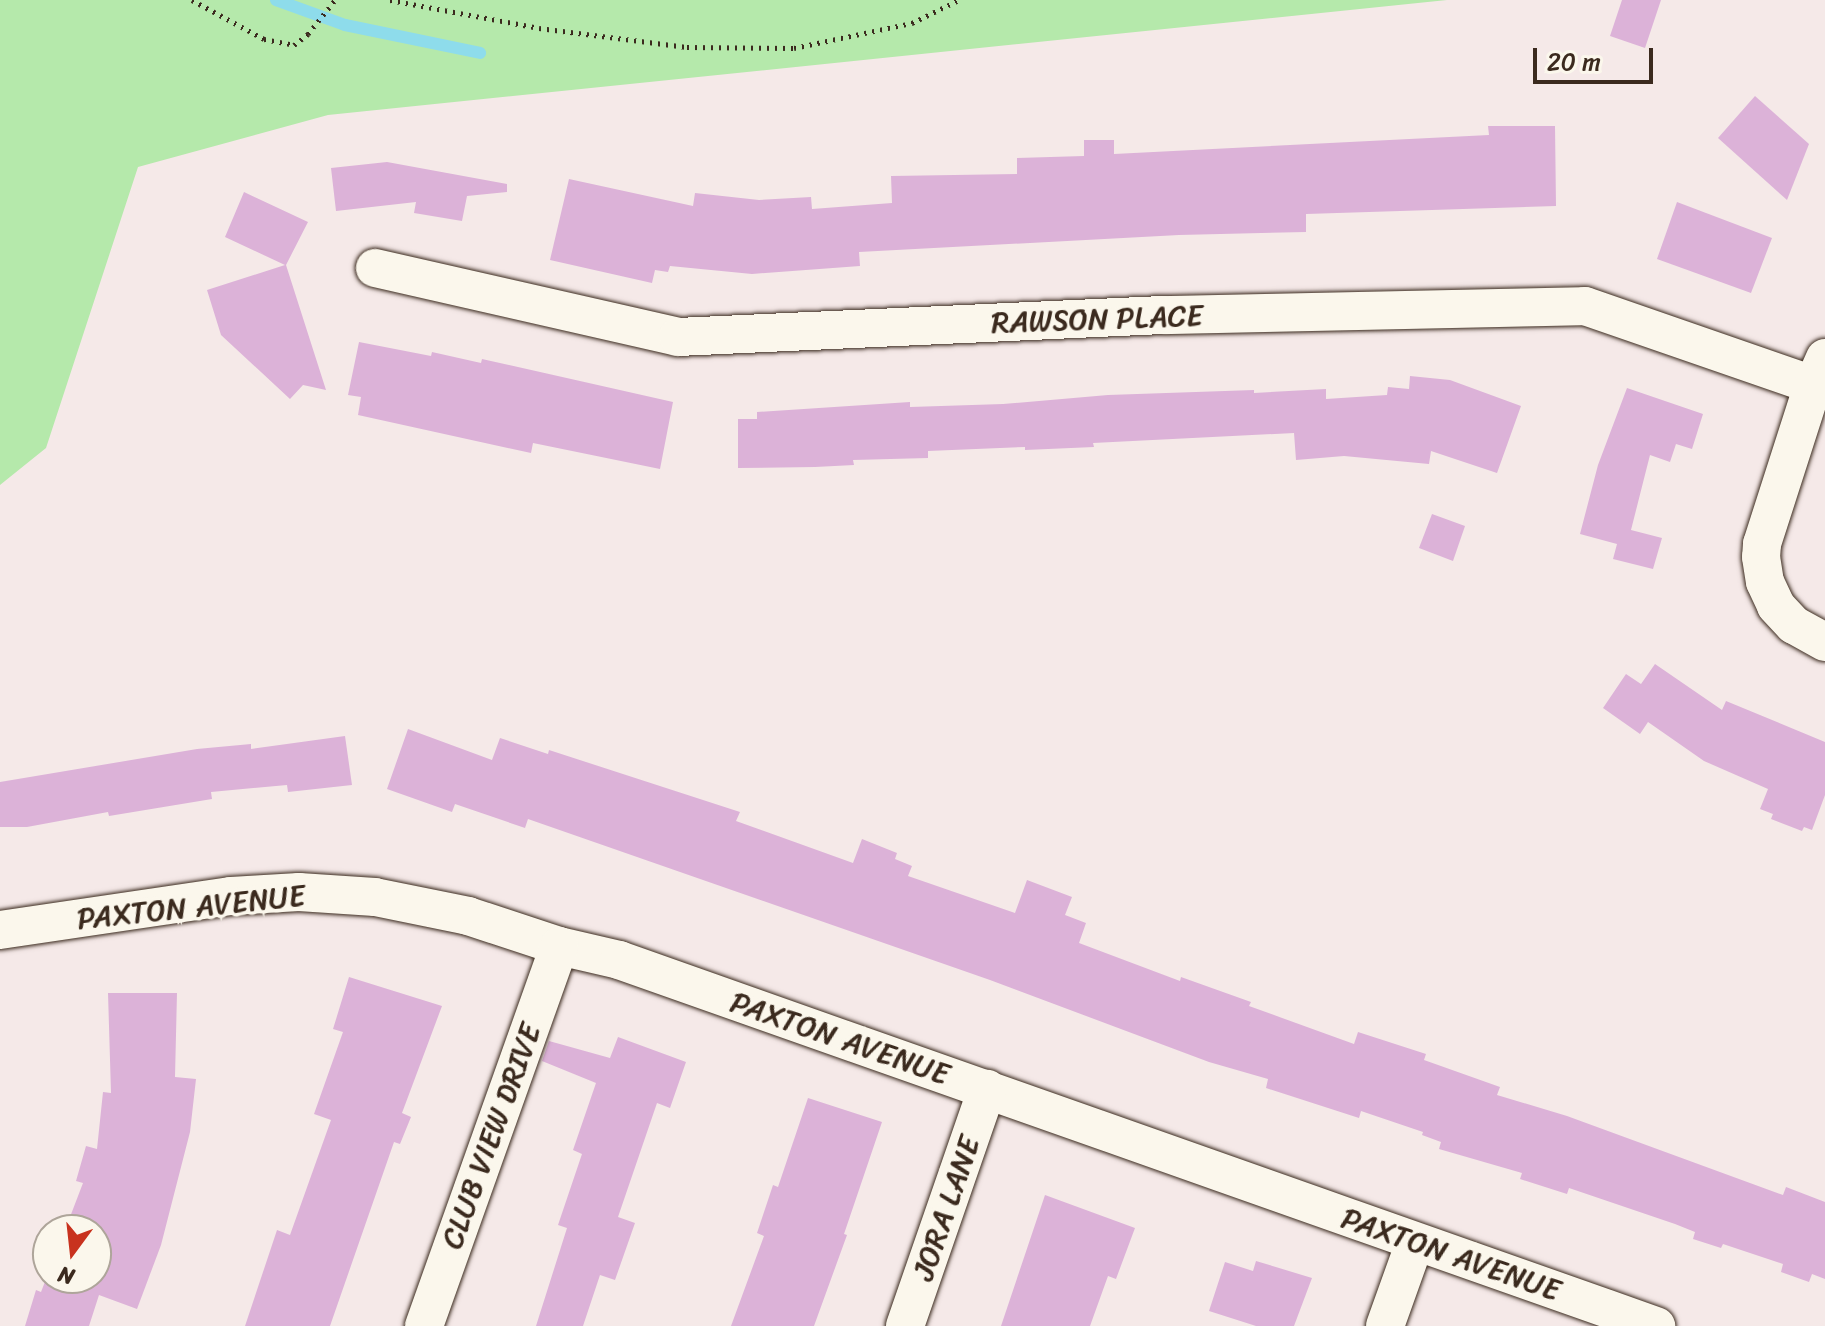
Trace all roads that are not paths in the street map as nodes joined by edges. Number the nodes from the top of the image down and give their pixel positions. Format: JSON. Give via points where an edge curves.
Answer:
{"nodes":[{"id":1,"x":375,"y":268,"type":"dead end"},
{"id":2,"x":1819,"y":371,"type":"edge"},
{"id":3,"x":1825,"y":642,"type":"edge"},
{"id":4,"x":0,"y":930,"type":"edge"},
{"id":5,"x":559,"y":946,"type":"junction"},
{"id":6,"x":987,"y":1089,"type":"junction"},
{"id":7,"x":1415,"y":1242,"type":"junction"},
{"id":8,"x":424,"y":1326,"type":"edge"},
{"id":9,"x":905,"y":1326,"type":"edge"},
{"id":10,"x":1385,"y":1326,"type":"edge"},
{"id":11,"x":1656,"y":1326,"type":"edge"}],
"edges":[{"from":1,"to":2,"type":"street","name":"RAWSON PLACE","via":[[678,337],[1167,315],[1585,306]]},
{"from":2,"to":3,"type":"street","via":[[1761,557],[1776,606],[1794,625]]},
{"from":4,"to":5,"type":"street","name":"PAXTON AVENUE","via":[[231,896],[299,892],[375,897],[468,916]]},
{"from":5,"to":6,"type":"street","name":"PAXTON AVENUE","via":[[619,960]]},
{"from":5,"to":8,"type":"street","name":"CLUB VIEW DRIVE"},
{"from":6,"to":7,"type":"street","name":"PAXTON AVENUE"},
{"from":6,"to":9,"type":"street","name":"JORA LANE"},
{"from":7,"to":10,"type":"street"},
{"from":7,"to":11,"type":"street","name":"PAXTON AVENUE"}]}
